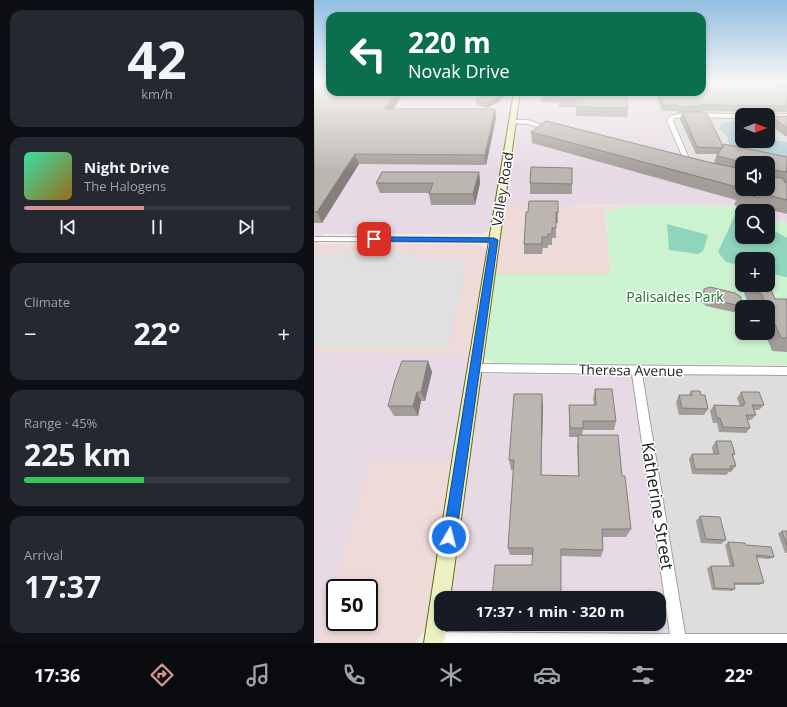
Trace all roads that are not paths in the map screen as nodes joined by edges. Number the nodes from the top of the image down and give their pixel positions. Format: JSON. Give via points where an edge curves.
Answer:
{"nodes":[{"id":1,"x":514,"y":112,"type":"edge"},
{"id":2,"x":735,"y":116,"type":"edge"},
{"id":3,"x":775,"y":116,"type":"edge"},
{"id":4,"x":787,"y":116,"type":"edge"},
{"id":5,"x":513,"y":122,"type":"junction"},
{"id":6,"x":558,"y":131,"type":"edge"},
{"id":7,"x":677,"y":162,"type":"edge"},
{"id":8,"x":685,"y":164,"type":"junction"},
{"id":9,"x":692,"y":166,"type":"edge"},
{"id":10,"x":314,"y":239,"type":"edge"},
{"id":11,"x":494,"y":240,"type":"junction"},
{"id":12,"x":475,"y":368,"type":"junction"},
{"id":13,"x":636,"y":370,"type":"junction"},
{"id":14,"x":787,"y":371,"type":"edge"},
{"id":15,"x":434,"y":642,"type":"edge"},
{"id":16,"x":679,"y":642,"type":"edge"},
{"id":17,"x":787,"y":642,"type":"edge"}],
"edges":[{"from":1,"to":5,"type":"main road","name":"Valley Road"},
{"from":2,"to":8,"type":"street","via":[[680,115],[670,118],[685,156]]},
{"from":3,"to":4,"type":"street"},
{"from":5,"to":6,"type":"street","via":[[531,123]]},
{"from":5,"to":11,"type":"main road","name":"Valley Road"},
{"from":7,"to":8,"type":"street"},
{"from":8,"to":9,"type":"street"},
{"from":10,"to":11,"type":"street"},
{"from":11,"to":12,"type":"main road","name":"Valley Road"},
{"from":12,"to":13,"type":"street","name":"Theresa Avenue"},
{"from":12,"to":15,"type":"main road","name":"Valley Road"},
{"from":13,"to":14,"type":"street","name":"Theresa Avenue"},
{"from":13,"to":16,"type":"street","name":"Katherine Street"},
{"from":15,"to":16,"type":"street"},
{"from":16,"to":17,"type":"street"}]}
